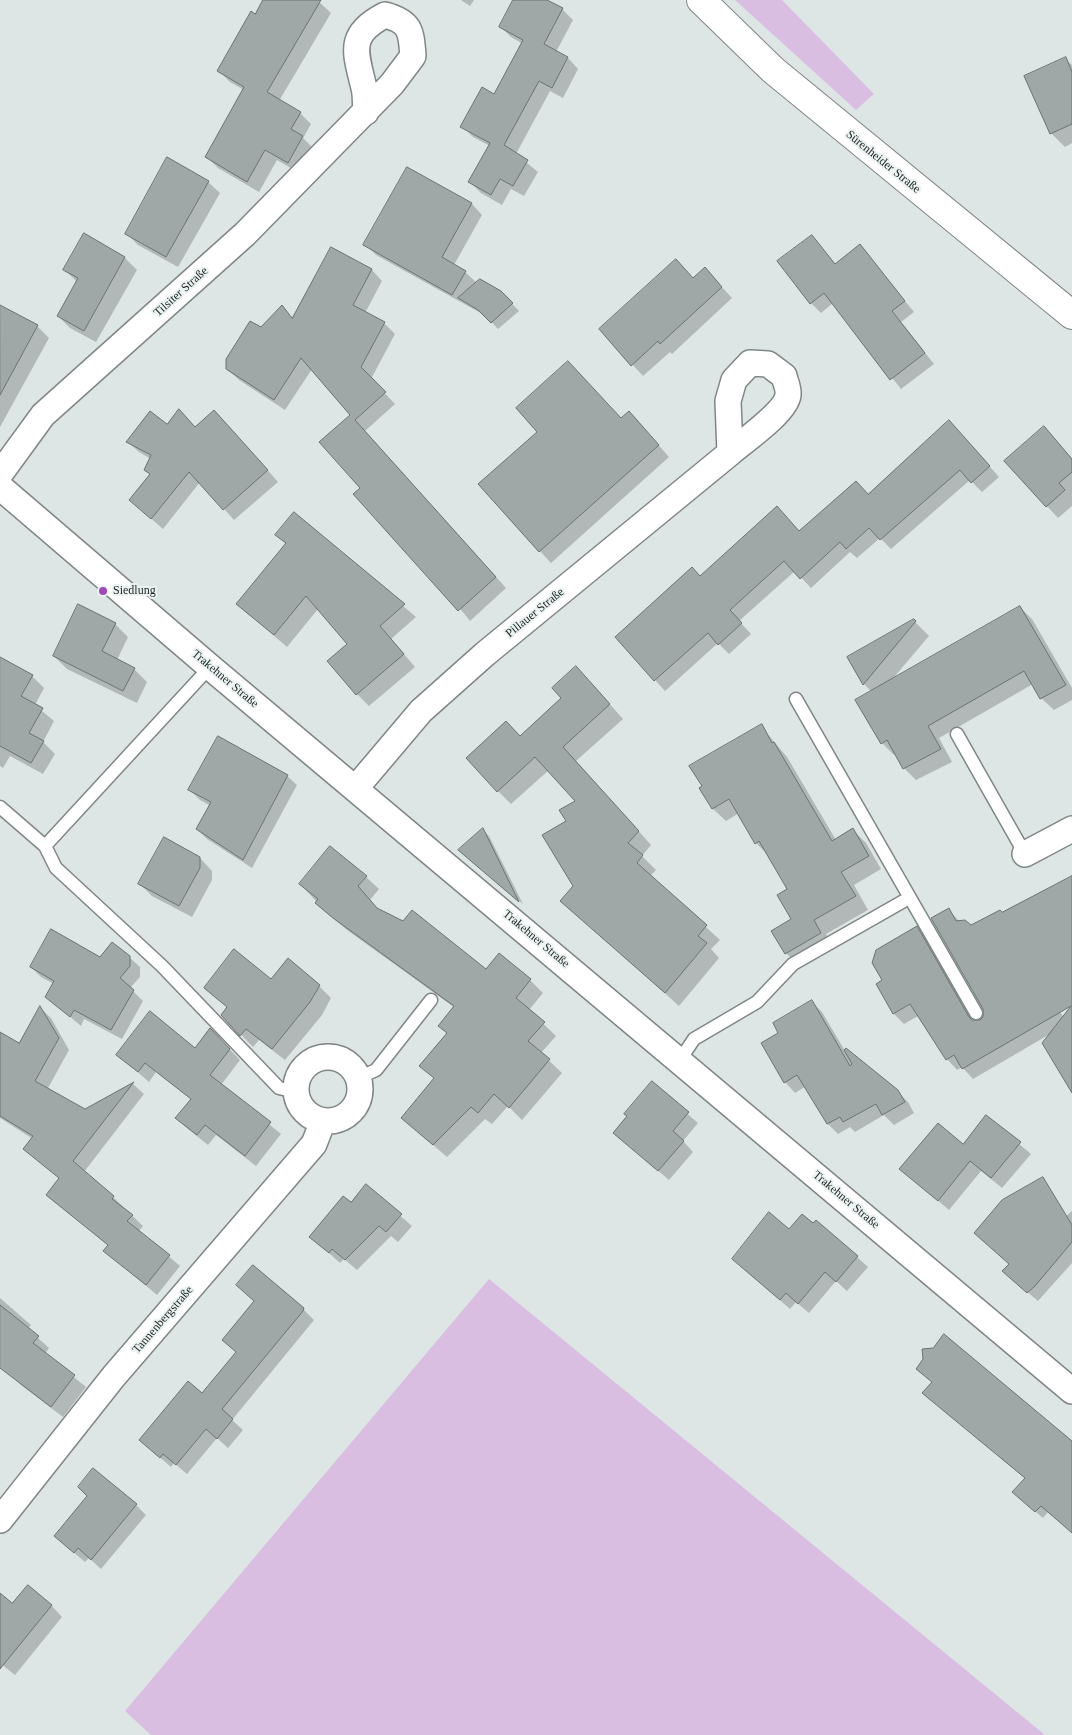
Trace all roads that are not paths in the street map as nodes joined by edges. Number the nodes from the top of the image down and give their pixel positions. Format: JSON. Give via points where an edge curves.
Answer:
{"nodes":[{"id":1,"x":701,"y":0,"type":"edge"},
{"id":2,"x":386,"y":8,"type":"edge"},
{"id":3,"x":366,"y":112,"type":"junction"},
{"id":4,"x":1072,"y":316,"type":"edge"},
{"id":5,"x":730,"y":453,"type":"dead end"},
{"id":6,"x":0,"y":474,"type":"edge"},
{"id":7,"x":0,"y":487,"type":"edge"},
{"id":8,"x":210,"y":667,"type":"junction"},
{"id":9,"x":796,"y":699,"type":"dead end"},
{"id":10,"x":957,"y":734,"type":"dead end"},
{"id":11,"x":355,"y":789,"type":"junction"},
{"id":12,"x":0,"y":807,"type":"edge"},
{"id":13,"x":1072,"y":829,"type":"edge"},
{"id":14,"x":44,"y":846,"type":"junction"},
{"id":15,"x":1025,"y":854,"type":"joint"},
{"id":16,"x":909,"y":898,"type":"junction"},
{"id":17,"x":431,"y":1000,"type":"dead end"},
{"id":18,"x":976,"y":1012,"type":"dead end"},
{"id":19,"x":680,"y":1060,"type":"junction"},
{"id":20,"x":358,"y":1078,"type":"junction"},
{"id":21,"x":296,"y":1092,"type":"junction"},
{"id":22,"x":323,"y":1121,"type":"junction"},
{"id":23,"x":1072,"y":1391,"type":"edge"},
{"id":24,"x":0,"y":1520,"type":"edge"}],
"edges":[{"from":1,"to":4,"type":"main road","name":"Sürenheider Straße","via":[[774,70]]},
{"from":2,"to":3,"type":"street","name":"Tilsiter Straße","via":[[358,38],[357,66],[365,89]]},
{"from":2,"to":3,"type":"street","name":"Tilsiter Straße","via":[[410,31],[413,56]]},
{"from":3,"to":6,"type":"street","name":"Tilsiter Straße","via":[[245,234],[43,415]]},
{"from":5,"to":11,"type":"street","name":"Pillauer Straße","via":[[484,654],[421,711]]},
{"from":7,"to":8,"type":"street","name":"Trakehner Straße"},
{"from":8,"to":11,"type":"street","name":"Trakehner Straße"},
{"from":8,"to":14,"type":"lane"},
{"from":9,"to":16,"type":"lane"},
{"from":10,"to":15,"type":"lane"},
{"from":11,"to":19,"type":"street","name":"Trakehner Straße"},
{"from":12,"to":14,"type":"lane"},
{"from":13,"to":15,"type":"street"},
{"from":14,"to":21,"type":"lane","via":[[56,868],[162,966],[279,1088]]},
{"from":16,"to":18,"type":"lane"},
{"from":16,"to":19,"type":"lane","via":[[793,964],[757,1002],[694,1039]]},
{"from":17,"to":20,"type":"lane","via":[[376,1070]]},
{"from":19,"to":23,"type":"street","name":"Trakehner Straße"},
{"from":20,"to":21,"type":"street","via":[[350,1066],[336,1058],[321,1058],[308,1065],[298,1077]]},
{"from":20,"to":22,"type":"street","via":[[360,1095],[353,1110],[340,1119]]},
{"from":21,"to":22,"type":"street","via":[[300,1106],[310,1116]]},
{"from":22,"to":24,"type":"street","name":"Tannenbergstraße","via":[[314,1144],[114,1376]]}]}
